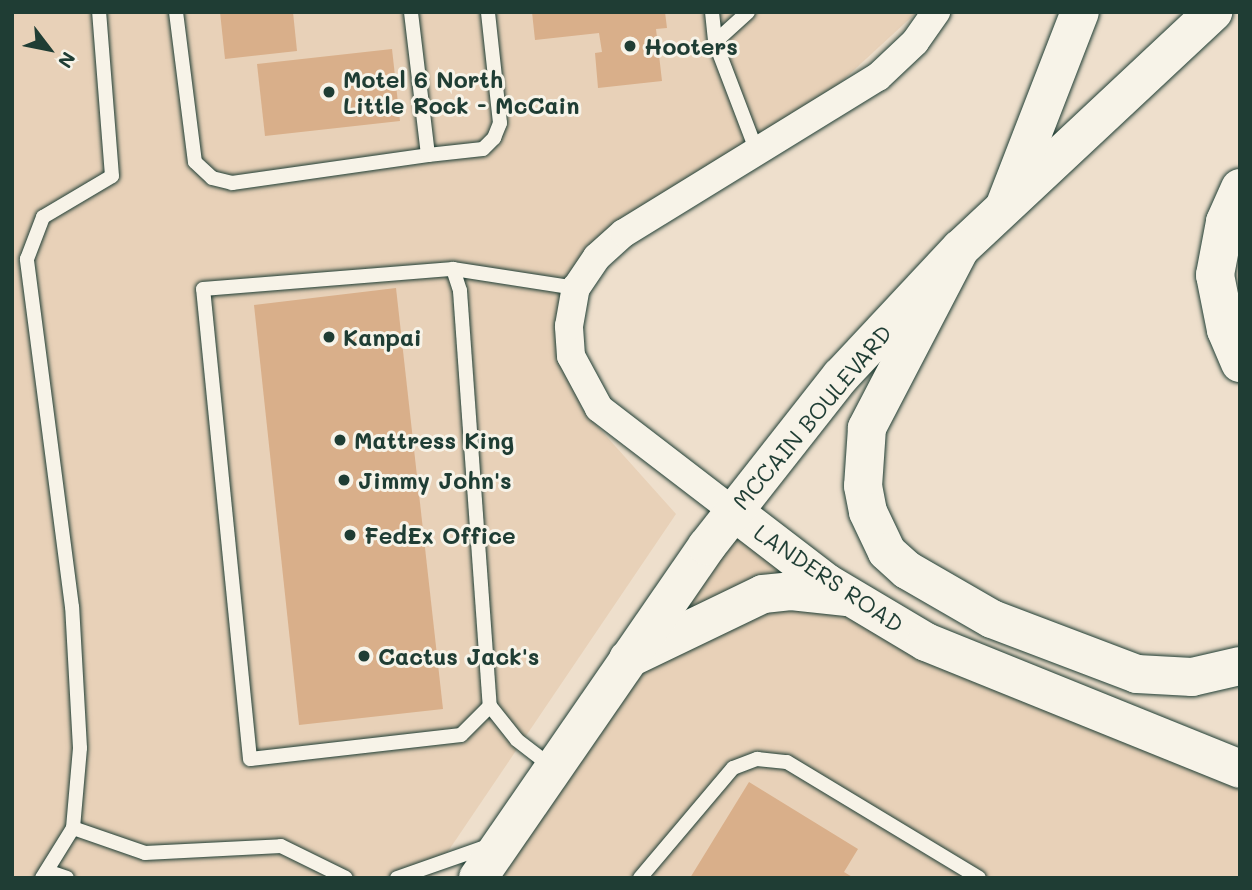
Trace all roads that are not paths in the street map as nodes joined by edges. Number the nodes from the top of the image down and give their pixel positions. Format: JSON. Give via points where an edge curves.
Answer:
{"nodes":[{"id":1,"x":99,"y":12,"type":"edge"},
{"id":2,"x":176,"y":12,"type":"edge"},
{"id":3,"x":411,"y":12,"type":"edge"},
{"id":4,"x":488,"y":12,"type":"edge"},
{"id":5,"x":712,"y":12,"type":"edge"},
{"id":6,"x":748,"y":12,"type":"edge"},
{"id":7,"x":936,"y":12,"type":"edge"},
{"id":8,"x":1080,"y":12,"type":"edge"},
{"id":9,"x":1213,"y":12,"type":"edge"},
{"id":10,"x":715,"y":42,"type":"junction"},
{"id":11,"x":757,"y":152,"type":"junction"},
{"id":12,"x":428,"y":155,"type":"junction"},
{"id":13,"x":1240,"y":188,"type":"edge"},
{"id":14,"x":1005,"y":205,"type":"junction"},
{"id":15,"x":960,"y":249,"type":"junction"},
{"id":16,"x":453,"y":269,"type":"junction"},
{"id":17,"x":576,"y":288,"type":"junction"},
{"id":18,"x":1240,"y":363,"type":"edge"},
{"id":19,"x":733,"y":511,"type":"junction"},
{"id":20,"x":851,"y":597,"type":"junction"},
{"id":21,"x":628,"y":659,"type":"junction"},
{"id":22,"x":1240,"y":666,"type":"edge"},
{"id":23,"x":490,"y":706,"type":"junction"},
{"id":24,"x":553,"y":768,"type":"junction"},
{"id":25,"x":1240,"y":769,"type":"edge"},
{"id":26,"x":73,"y":828,"type":"junction"},
{"id":27,"x":503,"y":841,"type":"junction"},
{"id":28,"x":45,"y":874,"type":"edge"},
{"id":29,"x":67,"y":878,"type":"edge"},
{"id":30,"x":346,"y":878,"type":"edge"},
{"id":31,"x":397,"y":878,"type":"edge"},
{"id":32,"x":478,"y":878,"type":"edge"},
{"id":33,"x":497,"y":878,"type":"edge"},
{"id":34,"x":640,"y":878,"type":"edge"},
{"id":35,"x":979,"y":878,"type":"edge"}],
"edges":[{"from":1,"to":26,"type":"lane","via":[[112,176],[43,217],[27,259],[72,607],[80,748]]},
{"from":2,"to":12,"type":"lane","via":[[195,162],[212,178],[248,182]]},
{"from":3,"to":12,"type":"lane"},
{"from":4,"to":12,"type":"lane","via":[[500,122],[494,138],[483,149]]},
{"from":5,"to":10,"type":"lane"},
{"from":6,"to":10,"type":"lane"},
{"from":7,"to":11,"type":"street","name":"LANDERS ROAD","via":[[915,42],[878,77]]},
{"from":8,"to":14,"type":"main road"},
{"from":9,"to":14,"type":"main road","name":"MCCAIN BOULEVARD"},
{"from":10,"to":11,"type":"lane"},
{"from":11,"to":17,"type":"street","name":"LANDERS ROAD","via":[[624,233],[597,257]]},
{"from":13,"to":18,"type":"main road","via":[[1225,222],[1215,275],[1226,330]]},
{"from":14,"to":15,"type":"main road","name":"MCCAIN BOULEVARD"},
{"from":15,"to":19,"type":"main road","name":"MCCAIN BOULEVARD","via":[[841,376]]},
{"from":15,"to":22,"type":"main road","via":[[867,428],[863,486],[868,512],[887,552],[916,576],[992,619],[1137,674],[1192,677]]},
{"from":16,"to":17,"type":"lane"},
{"from":16,"to":23,"type":"lane","via":[[460,291]]},
{"from":16,"to":23,"type":"lane","via":[[203,289],[250,759],[461,735]]},
{"from":17,"to":19,"type":"street","name":"LANDERS ROAD","via":[[569,326],[571,356],[599,408]]},
{"from":19,"to":20,"type":"main road","name":"LANDERS ROAD"},
{"from":19,"to":21,"type":"main road","name":"MCCAIN BOULEVARD"},
{"from":20,"to":21,"type":"main road","via":[[791,591],[763,594]]},
{"from":20,"to":25,"type":"main road","name":"LANDERS ROAD","via":[[926,642],[980,667]]},
{"from":21,"to":24,"type":"main road","name":"MCCAIN BOULEVARD"},
{"from":23,"to":24,"type":"lane","via":[[517,740]]},
{"from":24,"to":27,"type":"main road","name":"MCCAIN BOULEVARD"},
{"from":26,"to":28,"type":"lane"},
{"from":26,"to":30,"type":"lane","via":[[145,853],[281,846]]},
{"from":27,"to":31,"type":"lane"},
{"from":27,"to":32,"type":"main road","name":"MCCAIN BOULEVARD"},
{"from":27,"to":33,"type":"lane"},
{"from":28,"to":29,"type":"lane"},
{"from":34,"to":35,"type":"lane","via":[[733,768],[757,760],[787,762]]}]}
